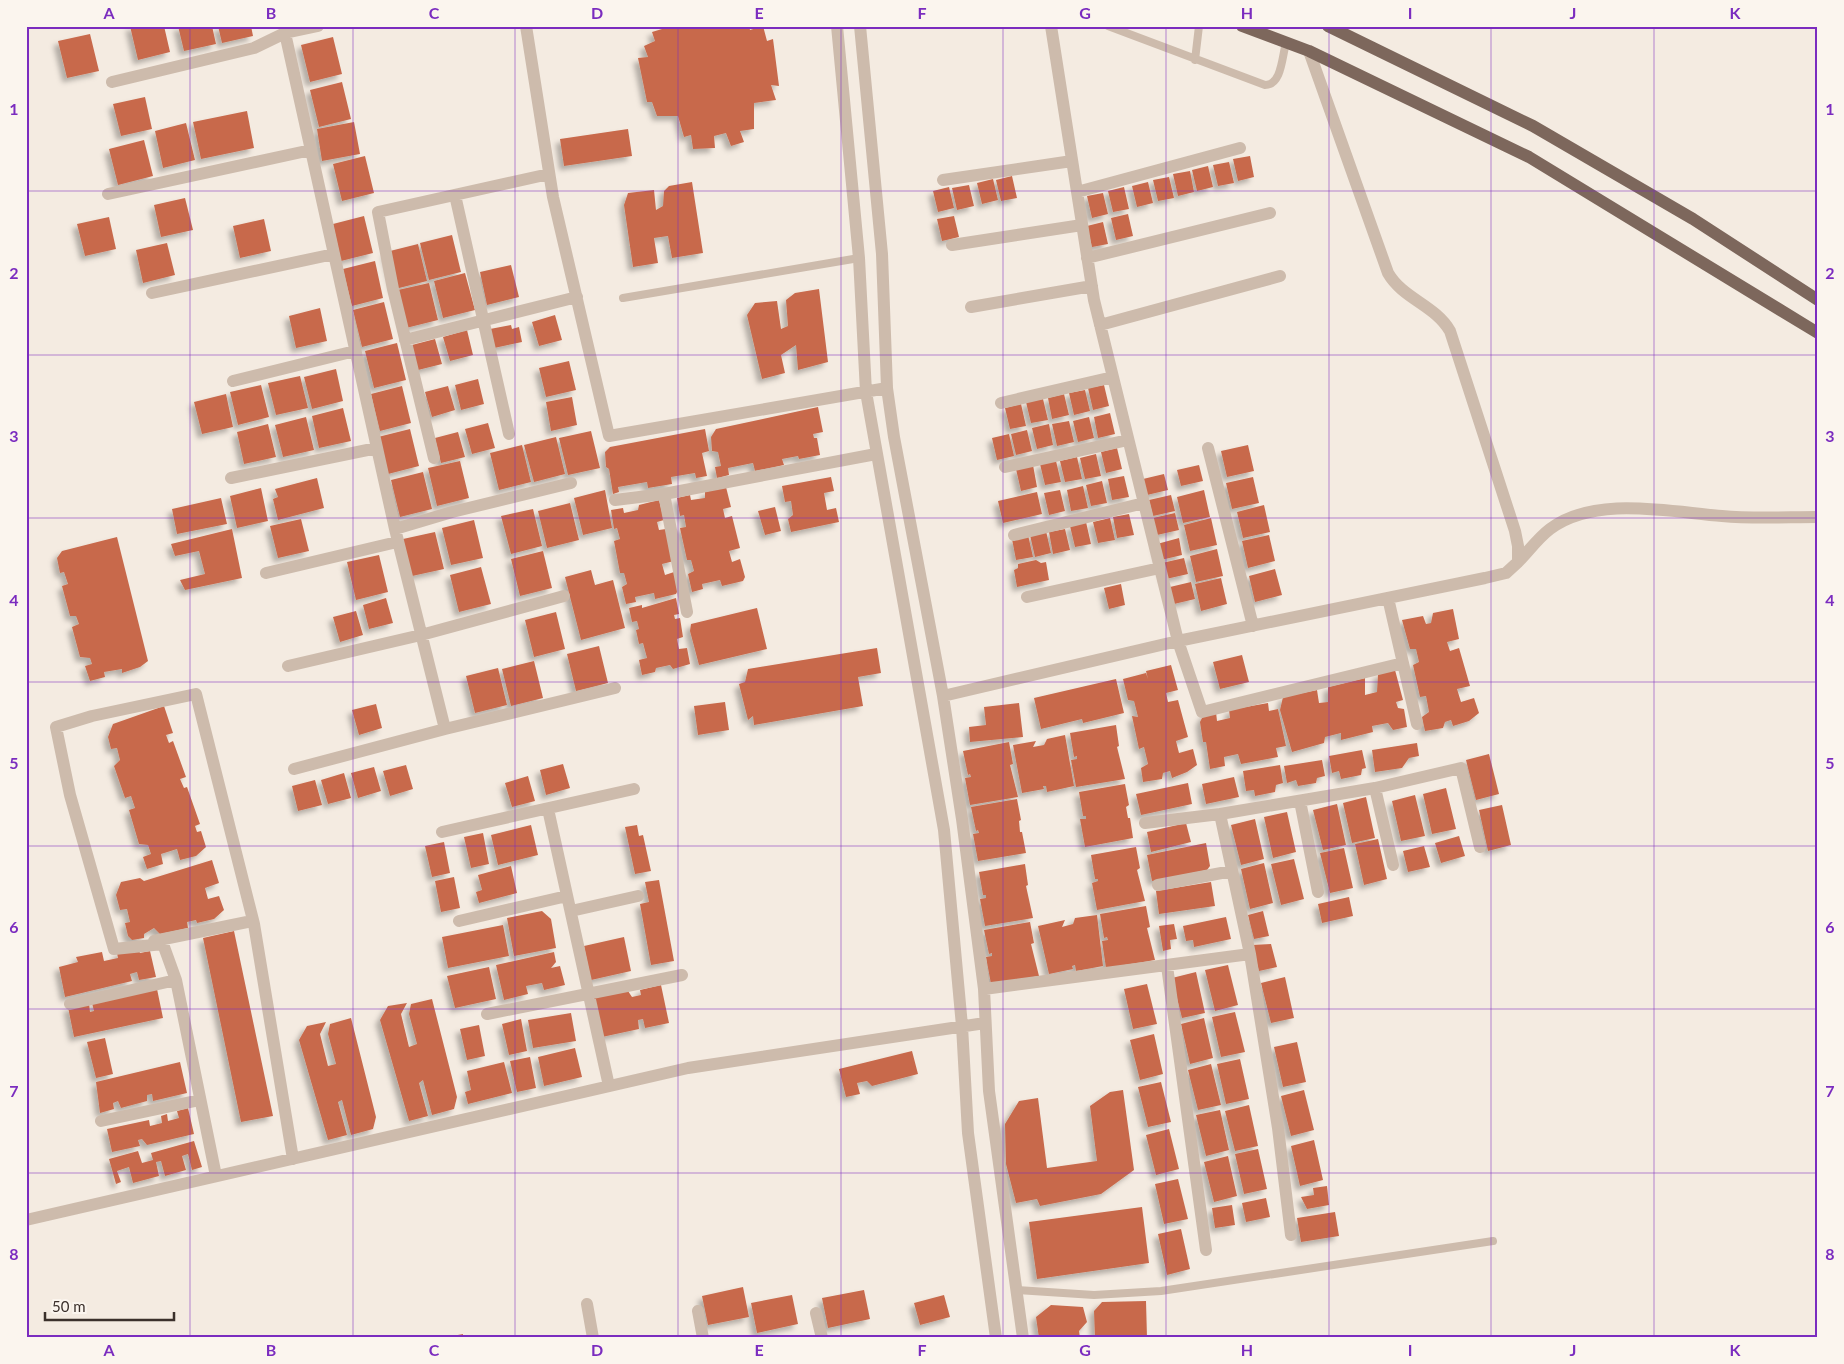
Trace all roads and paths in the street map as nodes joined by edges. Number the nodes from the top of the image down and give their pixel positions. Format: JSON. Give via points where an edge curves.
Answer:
{"nodes":[{"id":1,"x":318,"y":26,"type":"edge"},
{"id":2,"x":526,"y":26,"type":"edge"},
{"id":3,"x":837,"y":26,"type":"edge"},
{"id":4,"x":860,"y":26,"type":"edge"},
{"id":5,"x":1051,"y":26,"type":"edge"},
{"id":6,"x":1108,"y":26,"type":"edge"},
{"id":7,"x":1199,"y":26,"type":"edge"},
{"id":8,"x":1242,"y":26,"type":"edge"},
{"id":9,"x":1328,"y":26,"type":"edge"},
{"id":10,"x":285,"y":33,"type":"junction"},
{"id":11,"x":1286,"y":42,"type":"junction"},
{"id":12,"x":1309,"y":51,"type":"junction"},
{"id":13,"x":1195,"y":60,"type":"junction"},
{"id":14,"x":112,"y":82,"type":"dead end"},
{"id":15,"x":1240,"y":148,"type":"dead end"},
{"id":16,"x":311,"y":150,"type":"junction"},
{"id":17,"x":1072,"y":161,"type":"junction"},
{"id":18,"x":549,"y":174,"type":"junction"},
{"id":19,"x":943,"y":180,"type":"dead end"},
{"id":20,"x":1077,"y":192,"type":"junction"},
{"id":21,"x":108,"y":194,"type":"dead end"},
{"id":22,"x":455,"y":195,"type":"junction"},
{"id":23,"x":1270,"y":212,"type":"dead end"},
{"id":24,"x":1082,"y":225,"type":"junction"},
{"id":25,"x":952,"y":245,"type":"dead end"},
{"id":26,"x":334,"y":254,"type":"junction"},
{"id":27,"x":860,"y":258,"type":"junction"},
{"id":28,"x":1087,"y":258,"type":"junction"},
{"id":29,"x":1280,"y":276,"type":"dead end"},
{"id":30,"x":1092,"y":286,"type":"junction"},
{"id":31,"x":152,"y":293,"type":"dead end"},
{"id":32,"x":577,"y":298,"type":"junction"},
{"id":33,"x":624,"y":298,"type":"dead end"},
{"id":34,"x":1818,"y":300,"type":"edge"},
{"id":35,"x":971,"y":307,"type":"dead end"},
{"id":36,"x":482,"y":321,"type":"junction"},
{"id":37,"x":1100,"y":325,"type":"junction"},
{"id":38,"x":1818,"y":333,"type":"edge"},
{"id":39,"x":405,"y":340,"type":"junction"},
{"id":40,"x":355,"y":351,"type":"junction"},
{"id":41,"x":1113,"y":376,"type":"junction"},
{"id":42,"x":233,"y":381,"type":"dead end"},
{"id":43,"x":887,"y":388,"type":"junction"},
{"id":44,"x":866,"y":392,"type":"junction"},
{"id":45,"x":1001,"y":403,"type":"dead end"},
{"id":46,"x":509,"y":434,"type":"dead end"},
{"id":47,"x":1128,"y":440,"type":"junction"},
{"id":48,"x":377,"y":448,"type":"junction"},
{"id":49,"x":1208,"y":448,"type":"dead end"},
{"id":50,"x":876,"y":454,"type":"junction"},
{"id":51,"x":434,"y":458,"type":"dead end"},
{"id":52,"x":1005,"y":467,"type":"dead end"},
{"id":53,"x":231,"y":478,"type":"dead end"},
{"id":54,"x":571,"y":482,"type":"dead end"},
{"id":55,"x":664,"y":494,"type":"junction"},
{"id":56,"x":615,"y":500,"type":"dead end"},
{"id":57,"x":1144,"y":503,"type":"junction"},
{"id":58,"x":1818,"y":517,"type":"edge"},
{"id":59,"x":1014,"y":535,"type":"dead end"},
{"id":60,"x":396,"y":536,"type":"junction"},
{"id":61,"x":1518,"y":562,"type":"junction"},
{"id":62,"x":1160,"y":568,"type":"junction"},
{"id":63,"x":266,"y":573,"type":"dead end"},
{"id":64,"x":564,"y":596,"type":"dead end"},
{"id":65,"x":1028,"y":598,"type":"dead end"},
{"id":66,"x":1388,"y":598,"type":"junction"},
{"id":67,"x":687,"y":612,"type":"dead end"},
{"id":68,"x":1253,"y":626,"type":"junction"},
{"id":69,"x":421,"y":636,"type":"junction"},
{"id":70,"x":1178,"y":642,"type":"junction"},
{"id":71,"x":1403,"y":663,"type":"junction"},
{"id":72,"x":288,"y":666,"type":"dead end"},
{"id":73,"x":615,"y":688,"type":"dead end"},
{"id":74,"x":943,"y":696,"type":"junction"},
{"id":75,"x":1417,"y":724,"type":"dead end"},
{"id":76,"x":445,"y":729,"type":"junction"},
{"id":77,"x":294,"y":770,"type":"dead end"},
{"id":78,"x":1375,"y":788,"type":"junction"},
{"id":79,"x":634,"y":789,"type":"dead end"},
{"id":80,"x":1300,"y":800,"type":"junction"},
{"id":81,"x":548,"y":809,"type":"junction"},
{"id":82,"x":1220,"y":814,"type":"junction"},
{"id":83,"x":1145,"y":823,"type":"dead end"},
{"id":84,"x":442,"y":832,"type":"dead end"},
{"id":85,"x":1480,"y":847,"type":"dead end"},
{"id":86,"x":1393,"y":865,"type":"dead end"},
{"id":87,"x":1232,"y":871,"type":"junction"},
{"id":88,"x":1158,"y":885,"type":"dead end"},
{"id":89,"x":1318,"y":892,"type":"dead end"},
{"id":90,"x":568,"y":896,"type":"junction"},
{"id":91,"x":638,"y":896,"type":"dead end"},
{"id":92,"x":571,"y":911,"type":"junction"},
{"id":93,"x":459,"y":921,"type":"dead end"},
{"id":94,"x":252,"y":922,"type":"junction"},
{"id":95,"x":114,"y":949,"type":"junction"},
{"id":96,"x":1250,"y":954,"type":"junction"},
{"id":97,"x":1167,"y":966,"type":"junction"},
{"id":98,"x":682,"y":975,"type":"dead end"},
{"id":99,"x":176,"y":980,"type":"junction"},
{"id":100,"x":984,"y":989,"type":"junction"},
{"id":101,"x":589,"y":994,"type":"junction"},
{"id":102,"x":70,"y":1004,"type":"dead end"},
{"id":103,"x":487,"y":1014,"type":"dead end"},
{"id":104,"x":985,"y":1023,"type":"junction"},
{"id":105,"x":962,"y":1026,"type":"junction"},
{"id":106,"x":609,"y":1086,"type":"junction"},
{"id":107,"x":200,"y":1100,"type":"junction"},
{"id":108,"x":102,"y":1121,"type":"dead end"},
{"id":109,"x":293,"y":1159,"type":"junction"},
{"id":110,"x":216,"y":1176,"type":"junction"},
{"id":111,"x":26,"y":1220,"type":"edge"},
{"id":112,"x":1291,"y":1236,"type":"dead end"},
{"id":113,"x":1493,"y":1242,"type":"dead end"},
{"id":114,"x":1206,"y":1250,"type":"dead end"},
{"id":115,"x":1017,"y":1290,"type":"junction"},
{"id":116,"x":587,"y":1304,"type":"dead end"},
{"id":117,"x":698,"y":1311,"type":"dead end"},
{"id":118,"x":816,"y":1313,"type":"dead end"},
{"id":119,"x":593,"y":1338,"type":"edge"},
{"id":120,"x":703,"y":1338,"type":"edge"},
{"id":121,"x":822,"y":1338,"type":"edge"},
{"id":122,"x":996,"y":1338,"type":"edge"},
{"id":123,"x":1023,"y":1338,"type":"edge"}],
"edges":[{"from":1,"to":10,"type":"street"},
{"from":2,"to":18,"type":"street"},
{"from":3,"to":27,"type":"street"},
{"from":4,"to":43,"type":"street","via":[[882,254]]},
{"from":5,"to":17,"type":"street"},
{"from":6,"to":13,"type":"lane"},
{"from":7,"to":13,"type":"lane"},
{"from":8,"to":11,"type":"main road"},
{"from":9,"to":34,"type":"main road","via":[[1533,126],[1693,219]]},
{"from":10,"to":14,"type":"street","via":[[254,48]]},
{"from":10,"to":16,"type":"street"},
{"from":11,"to":12,"type":"main road"},
{"from":11,"to":13,"type":"lane","via":[[1276,80],[1269,85]]},
{"from":12,"to":38,"type":"main road","via":[[1529,157]]},
{"from":12,"to":61,"type":"street","via":[[1388,273],[1401,290],[1436,313],[1450,331],[1515,531]]},
{"from":15,"to":20,"type":"street"},
{"from":16,"to":21,"type":"street"},
{"from":16,"to":26,"type":"street"},
{"from":17,"to":19,"type":"street"},
{"from":17,"to":20,"type":"street"},
{"from":18,"to":22,"type":"street"},
{"from":18,"to":32,"type":"street"},
{"from":20,"to":24,"type":"street"},
{"from":22,"to":36,"type":"street"},
{"from":22,"to":39,"type":"street","via":[[378,212]]},
{"from":23,"to":28,"type":"street"},
{"from":24,"to":25,"type":"street"},
{"from":24,"to":28,"type":"street"},
{"from":26,"to":31,"type":"street"},
{"from":26,"to":40,"type":"street"},
{"from":27,"to":33,"type":"lane"},
{"from":27,"to":44,"type":"street"},
{"from":28,"to":30,"type":"street"},
{"from":29,"to":37,"type":"street"},
{"from":30,"to":35,"type":"street"},
{"from":30,"to":37,"type":"street"},
{"from":32,"to":36,"type":"street"},
{"from":32,"to":44,"type":"street","via":[[609,436]]},
{"from":36,"to":39,"type":"street"},
{"from":36,"to":46,"type":"street"},
{"from":37,"to":41,"type":"street"},
{"from":39,"to":51,"type":"street"},
{"from":40,"to":42,"type":"street"},
{"from":40,"to":48,"type":"street"},
{"from":41,"to":45,"type":"street"},
{"from":41,"to":47,"type":"street"},
{"from":43,"to":44,"type":"street"},
{"from":43,"to":74,"type":"street"},
{"from":44,"to":50,"type":"street"},
{"from":47,"to":52,"type":"street"},
{"from":47,"to":57,"type":"street"},
{"from":48,"to":53,"type":"street"},
{"from":48,"to":60,"type":"street"},
{"from":49,"to":68,"type":"street"},
{"from":50,"to":55,"type":"street"},
{"from":50,"to":105,"type":"street","via":[[944,830]]},
{"from":54,"to":60,"type":"street","via":[[452,512]]},
{"from":55,"to":56,"type":"street"},
{"from":55,"to":67,"type":"street"},
{"from":57,"to":59,"type":"street"},
{"from":57,"to":62,"type":"street"},
{"from":58,"to":61,"type":"street","via":[[1723,516],[1605,509],[1579,515],[1550,529]]},
{"from":60,"to":63,"type":"street"},
{"from":60,"to":69,"type":"street"},
{"from":61,"to":66,"type":"street","via":[[1506,573]]},
{"from":62,"to":65,"type":"street"},
{"from":62,"to":70,"type":"street"},
{"from":64,"to":69,"type":"street"},
{"from":66,"to":68,"type":"street"},
{"from":66,"to":71,"type":"street"},
{"from":68,"to":70,"type":"street"},
{"from":69,"to":72,"type":"street"},
{"from":69,"to":76,"type":"street"},
{"from":70,"to":71,"type":"street","via":[[1202,712]]},
{"from":70,"to":74,"type":"street"},
{"from":71,"to":75,"type":"street"},
{"from":73,"to":76,"type":"street"},
{"from":74,"to":100,"type":"street"},
{"from":76,"to":77,"type":"street"},
{"from":78,"to":80,"type":"street"},
{"from":78,"to":85,"type":"street","via":[[1461,768]]},
{"from":78,"to":86,"type":"street"},
{"from":79,"to":81,"type":"street"},
{"from":80,"to":82,"type":"street"},
{"from":80,"to":89,"type":"street"},
{"from":81,"to":84,"type":"street"},
{"from":81,"to":90,"type":"street"},
{"from":82,"to":83,"type":"street"},
{"from":82,"to":87,"type":"street"},
{"from":87,"to":88,"type":"street"},
{"from":87,"to":96,"type":"street"},
{"from":90,"to":92,"type":"street"},
{"from":90,"to":93,"type":"street"},
{"from":91,"to":92,"type":"street"},
{"from":92,"to":101,"type":"street"},
{"from":94,"to":95,"type":"street"},
{"from":94,"to":95,"type":"street","via":[[196,694],[56,727],[70,795]]},
{"from":94,"to":109,"type":"street"},
{"from":95,"to":99,"type":"street","via":[[163,944]]},
{"from":96,"to":97,"type":"street"},
{"from":96,"to":112,"type":"street","via":[[1278,1128]]},
{"from":97,"to":100,"type":"street"},
{"from":97,"to":114,"type":"street"},
{"from":98,"to":101,"type":"street"},
{"from":99,"to":102,"type":"street"},
{"from":99,"to":107,"type":"street"},
{"from":100,"to":104,"type":"street"},
{"from":101,"to":103,"type":"street"},
{"from":101,"to":106,"type":"street"},
{"from":104,"to":105,"type":"street"},
{"from":104,"to":115,"type":"street","via":[[989,1091]]},
{"from":105,"to":106,"type":"street","via":[[688,1068]]},
{"from":105,"to":122,"type":"street","via":[[968,1132]]},
{"from":106,"to":109,"type":"street"},
{"from":107,"to":108,"type":"street"},
{"from":107,"to":110,"type":"street"},
{"from":109,"to":110,"type":"street"},
{"from":110,"to":111,"type":"street"},
{"from":113,"to":115,"type":"lane","via":[[1161,1291],[1094,1295]]},
{"from":115,"to":123,"type":"street"},
{"from":116,"to":119,"type":"street"},
{"from":117,"to":120,"type":"street"},
{"from":118,"to":121,"type":"street"}]}
